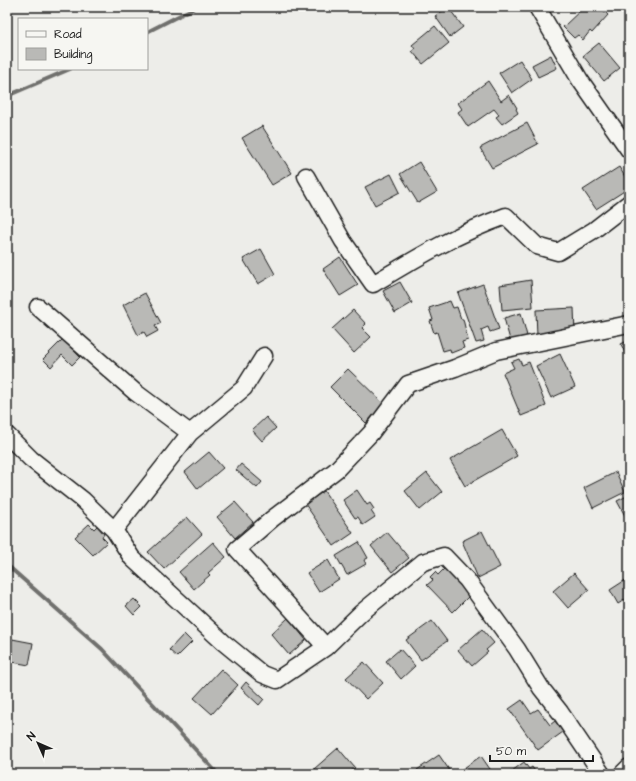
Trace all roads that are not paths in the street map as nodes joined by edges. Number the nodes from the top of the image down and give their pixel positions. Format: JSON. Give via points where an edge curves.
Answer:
{"nodes":[{"id":1,"x":537,"y":7,"type":"edge"},
{"id":2,"x":629,"y":150,"type":"edge"},
{"id":3,"x":306,"y":176,"type":"dead end"},
{"id":4,"x":629,"y":203,"type":"edge"},
{"id":5,"x":38,"y":307,"type":"dead end"},
{"id":6,"x":629,"y":324,"type":"edge"},
{"id":7,"x":264,"y":356,"type":"dead end"},
{"id":8,"x":190,"y":433,"type":"junction"},
{"id":9,"x":7,"y":435,"type":"edge"},
{"id":10,"x":114,"y":530,"type":"junction"},
{"id":11,"x":326,"y":647,"type":"junction"},
{"id":12,"x":629,"y":767,"type":"edge"},
{"id":13,"x":602,"y":774,"type":"edge"},
{"id":14,"x":622,"y":774,"type":"edge"}],
"edges":[{"from":1,"to":2,"type":"street","via":[[580,80]]},
{"from":3,"to":4,"type":"street","via":[[343,241],[373,284],[443,243],[506,216],[536,246],[558,252],[594,230]]},
{"from":5,"to":8,"type":"street","via":[[135,392]]},
{"from":6,"to":11,"type":"street","via":[[496,352],[408,384],[370,433],[336,470],[237,549]]},
{"from":7,"to":8,"type":"street","via":[[244,388]]},
{"from":8,"to":10,"type":"street"},
{"from":9,"to":10,"type":"street","via":[[31,459],[83,500]]},
{"from":10,"to":11,"type":"street","via":[[132,558],[262,674],[277,680]]},
{"from":11,"to":13,"type":"street","via":[[361,613],[423,562],[444,556],[467,580]]},
{"from":12,"to":14,"type":"street"}]}
